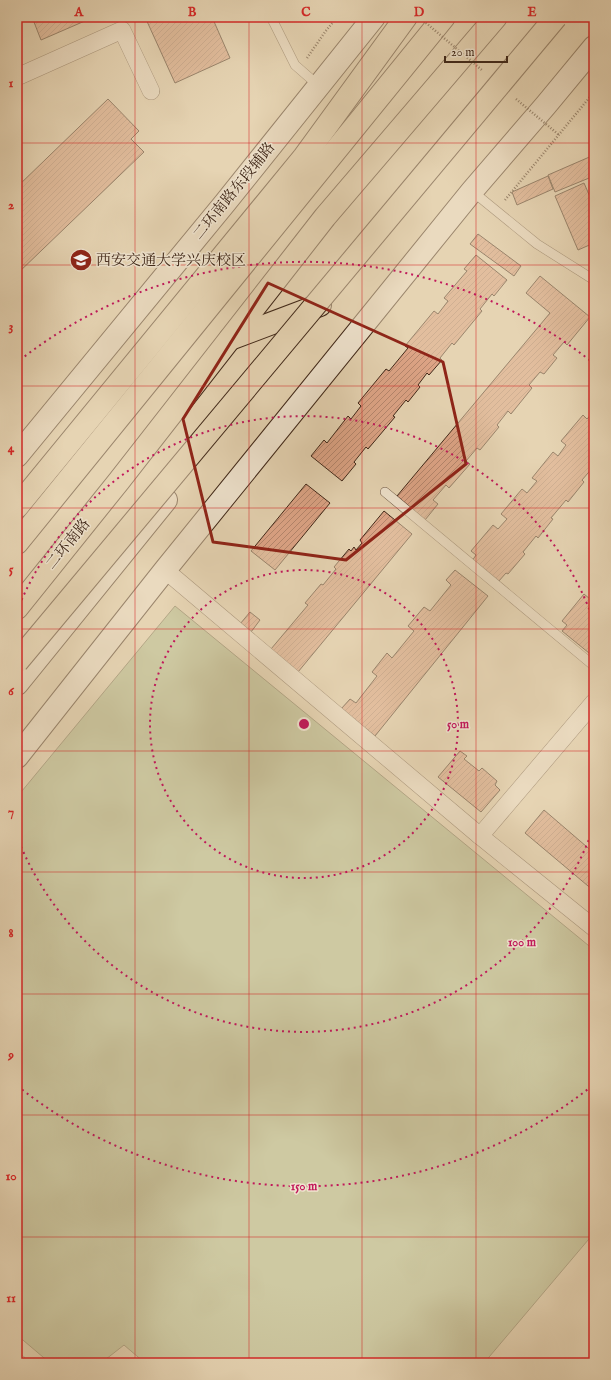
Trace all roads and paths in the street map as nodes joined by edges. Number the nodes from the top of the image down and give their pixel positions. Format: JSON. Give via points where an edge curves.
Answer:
{"nodes":[{"id":1,"x":271,"y":17,"type":"edge"},
{"id":2,"x":337,"y":17,"type":"edge"},
{"id":3,"x":374,"y":17,"type":"edge"},
{"id":4,"x":406,"y":17,"type":"edge"},
{"id":5,"x":444,"y":17,"type":"edge"},
{"id":6,"x":496,"y":17,"type":"edge"},
{"id":7,"x":560,"y":18,"type":"edge"},
{"id":8,"x":325,"y":32,"type":"dead end"},
{"id":9,"x":594,"y":47,"type":"edge"},
{"id":10,"x":17,"y":77,"type":"edge"},
{"id":11,"x":319,"y":86,"type":"junction"},
{"id":12,"x":151,"y":91,"type":"dead end"},
{"id":13,"x":594,"y":92,"type":"edge"},
{"id":14,"x":472,"y":191,"type":"junction"},
{"id":15,"x":496,"y":210,"type":"junction"},
{"id":16,"x":594,"y":280,"type":"edge"},
{"id":17,"x":328,"y":302,"type":"junction"},
{"id":18,"x":230,"y":339,"type":"junction"},
{"id":19,"x":17,"y":456,"type":"edge"},
{"id":20,"x":385,"y":492,"type":"dead end"},
{"id":21,"x":17,"y":507,"type":"edge"},
{"id":22,"x":17,"y":543,"type":"edge"},
{"id":23,"x":165,"y":570,"type":"junction"},
{"id":24,"x":17,"y":608,"type":"edge"},
{"id":25,"x":17,"y":662,"type":"edge"},
{"id":26,"x":594,"y":666,"type":"edge"},
{"id":27,"x":17,"y":684,"type":"edge"},
{"id":28,"x":594,"y":702,"type":"edge"},
{"id":29,"x":17,"y":757,"type":"edge"},
{"id":30,"x":480,"y":836,"type":"junction"},
{"id":31,"x":594,"y":928,"type":"edge"}],
"edges":[{"from":1,"to":11,"type":"lane","via":[[295,65]]},
{"from":2,"to":8,"type":"path"},
{"from":3,"to":11,"type":"main road","name":"二环南路东段辅路"},
{"from":4,"to":21,"type":"highway","via":[[304,157]]},
{"from":5,"to":22,"type":"highway"},
{"from":6,"to":18,"type":"highway","name":"二环南路","via":[[325,217]]},
{"from":7,"to":17,"type":"main road"},
{"from":7,"to":25,"type":"highway","bridge":true},
{"from":9,"to":14,"type":"main road"},
{"from":10,"to":12,"type":"street","via":[[122,30]]},
{"from":11,"to":19,"type":"main road","name":"二环南路东段辅路"},
{"from":13,"to":15,"type":"path"},
{"from":14,"to":15,"type":"lane"},
{"from":14,"to":23,"type":"main road"},
{"from":15,"to":16,"type":"lane","via":[[538,244]]},
{"from":17,"to":18,"type":"highway"},
{"from":17,"to":27,"type":"main road"},
{"from":18,"to":24,"type":"highway","name":"二环南路"},
{"from":20,"to":26,"type":"lane"},
{"from":23,"to":29,"type":"main road"},
{"from":23,"to":30,"type":"street"},
{"from":28,"to":30,"type":"street"},
{"from":30,"to":31,"type":"street"}]}
